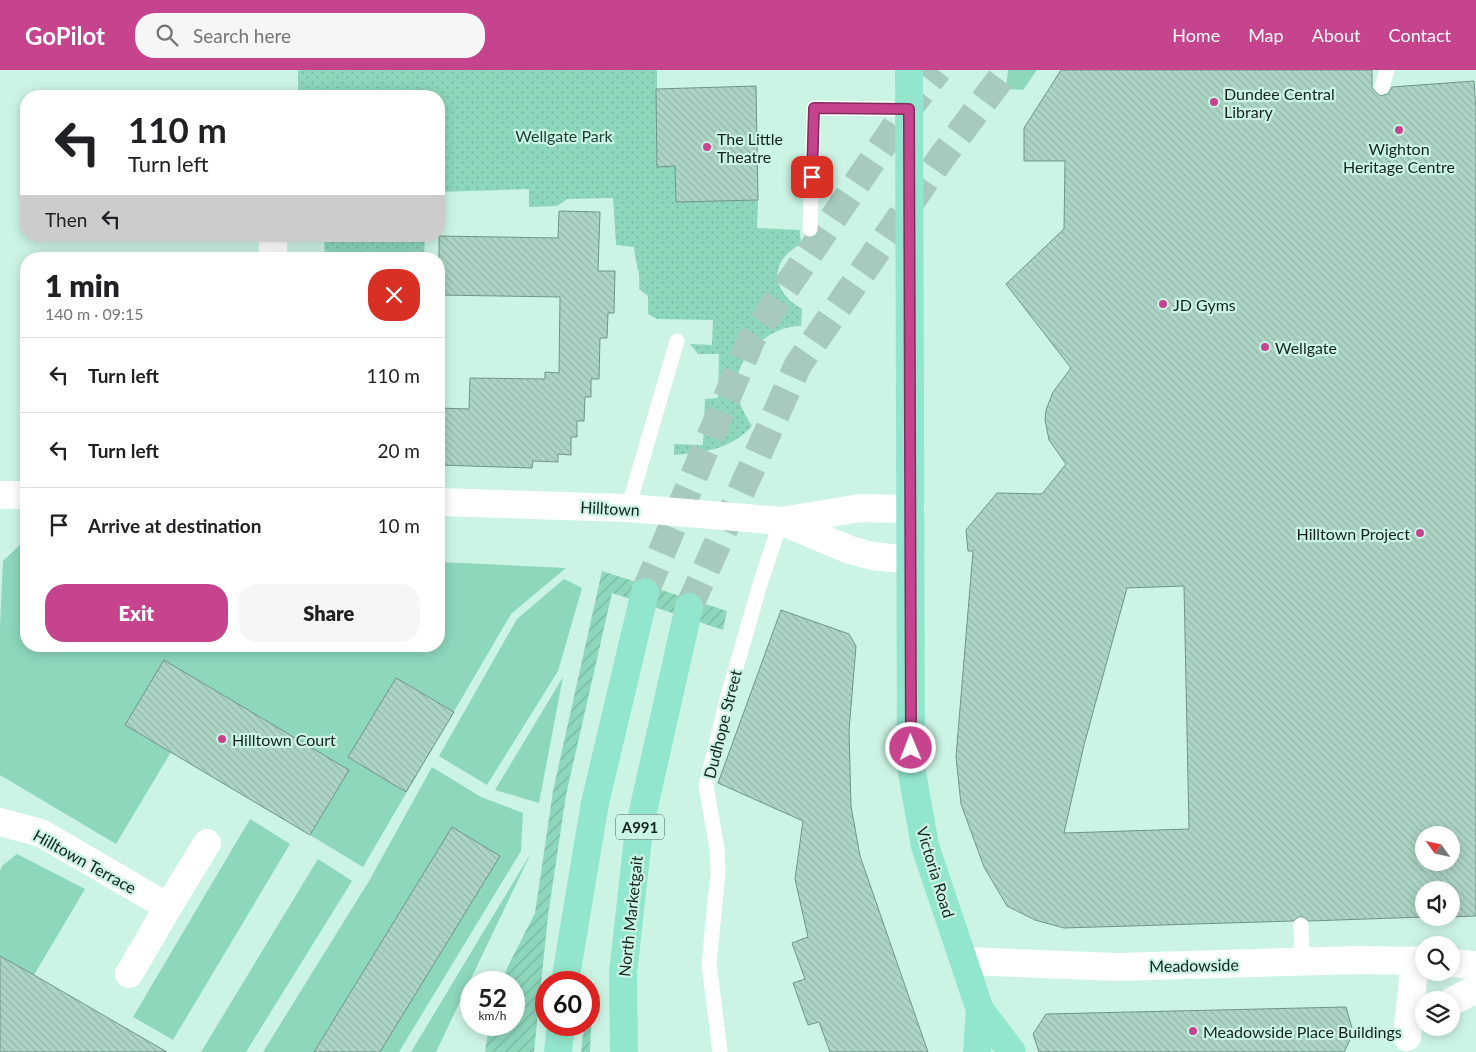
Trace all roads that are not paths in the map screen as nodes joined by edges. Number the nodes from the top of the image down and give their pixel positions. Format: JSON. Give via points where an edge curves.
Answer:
{"nodes":[{"id":1,"x":910,"y":70,"type":"edge"},
{"id":2,"x":1387,"y":70,"type":"edge"},
{"id":3,"x":1382,"y":87,"type":"dead end"},
{"id":4,"x":909,"y":109,"type":"junction"},
{"id":5,"x":810,"y":229,"type":"dead end"},
{"id":6,"x":678,"y":341,"type":"dead end"},
{"id":7,"x":0,"y":495,"type":"edge"},
{"id":8,"x":20,"y":495,"type":"edge"},
{"id":9,"x":445,"y":502,"type":"edge"},
{"id":10,"x":628,"y":508,"type":"junction"},
{"id":11,"x":911,"y":509,"type":"junction"},
{"id":12,"x":782,"y":521,"type":"junction"},
{"id":13,"x":910,"y":560,"type":"junction"},
{"id":14,"x":645,"y":592,"type":"tunnel mouth"},
{"id":15,"x":689,"y":606,"type":"tunnel mouth"},
{"id":16,"x":0,"y":822,"type":"edge"},
{"id":17,"x":207,"y":843,"type":"dead end"},
{"id":18,"x":168,"y":908,"type":"junction"},
{"id":19,"x":1301,"y":924,"type":"dead end"},
{"id":20,"x":1415,"y":960,"type":"edge"},
{"id":21,"x":965,"y":961,"type":"junction"},
{"id":22,"x":1302,"y":963,"type":"junction"},
{"id":23,"x":1460,"y":964,"type":"edge"},
{"id":24,"x":1476,"y":965,"type":"edge"},
{"id":25,"x":567,"y":971,"type":"edge"},
{"id":26,"x":130,"y":974,"type":"dead end"},
{"id":27,"x":1417,"y":981,"type":"edge"},
{"id":28,"x":1476,"y":989,"type":"edge"},
{"id":29,"x":1460,"y":997,"type":"edge"},
{"id":30,"x":980,"y":1010,"type":"junction"},
{"id":31,"x":559,"y":1036,"type":"edge"},
{"id":32,"x":1410,"y":1037,"type":"edge"},
{"id":33,"x":558,"y":1052,"type":"edge"},
{"id":34,"x":624,"y":1052,"type":"edge"},
{"id":35,"x":720,"y":1052,"type":"edge"},
{"id":36,"x":977,"y":1052,"type":"edge"},
{"id":37,"x":1012,"y":1052,"type":"edge"}],
"edges":[{"from":1,"to":4,"type":"main road","name":"Victoria Road"},
{"from":2,"to":3,"type":"lane"},
{"from":4,"to":5,"type":"lane","via":[[814,108]]},
{"from":4,"to":11,"type":"main road","name":"Victoria Road"},
{"from":6,"to":10,"type":"lane"},
{"from":7,"to":8,"type":"street"},
{"from":9,"to":10,"type":"street","name":"Hilltown"},
{"from":10,"to":12,"type":"street","name":"Hilltown"},
{"from":11,"to":12,"type":"street","name":"Hilltown","via":[[860,508]]},
{"from":11,"to":13,"type":"main road","name":"Victoria Road"},
{"from":12,"to":13,"type":"street","name":"Hilltown","via":[[850,550]]},
{"from":12,"to":35,"type":"lane","name":"Dudhope Street","via":[[727,699],[706,786],[717,848],[718,873],[709,964]]},
{"from":13,"to":21,"type":"main road","name":"Victoria Road","via":[[911,767],[925,846]]},
{"from":14,"to":25,"type":"main road","number":"A991","via":[[595,803]]},
{"from":15,"to":34,"type":"main road","name":"North Marketgait","number":"A991","via":[[639,829],[623,974]]},
{"from":16,"to":18,"type":"street","name":"Hilltown Terrace","via":[[40,833]]},
{"from":17,"to":18,"type":"street"},
{"from":18,"to":26,"type":"street"},
{"from":19,"to":22,"type":"lane"},
{"from":20,"to":22,"type":"street","name":"Meadowside"},
{"from":21,"to":22,"type":"street","name":"Meadowside","via":[[1118,967]]},
{"from":21,"to":30,"type":"main road","name":"Victoria Road"},
{"from":23,"to":24,"type":"street"},
{"from":27,"to":32,"type":"street"},
{"from":28,"to":29,"type":"street"},
{"from":30,"to":36,"type":"main road","name":"Victoria Road"},
{"from":30,"to":37,"type":"main road","name":"Victoria Road"},
{"from":31,"to":33,"type":"main road"}]}
